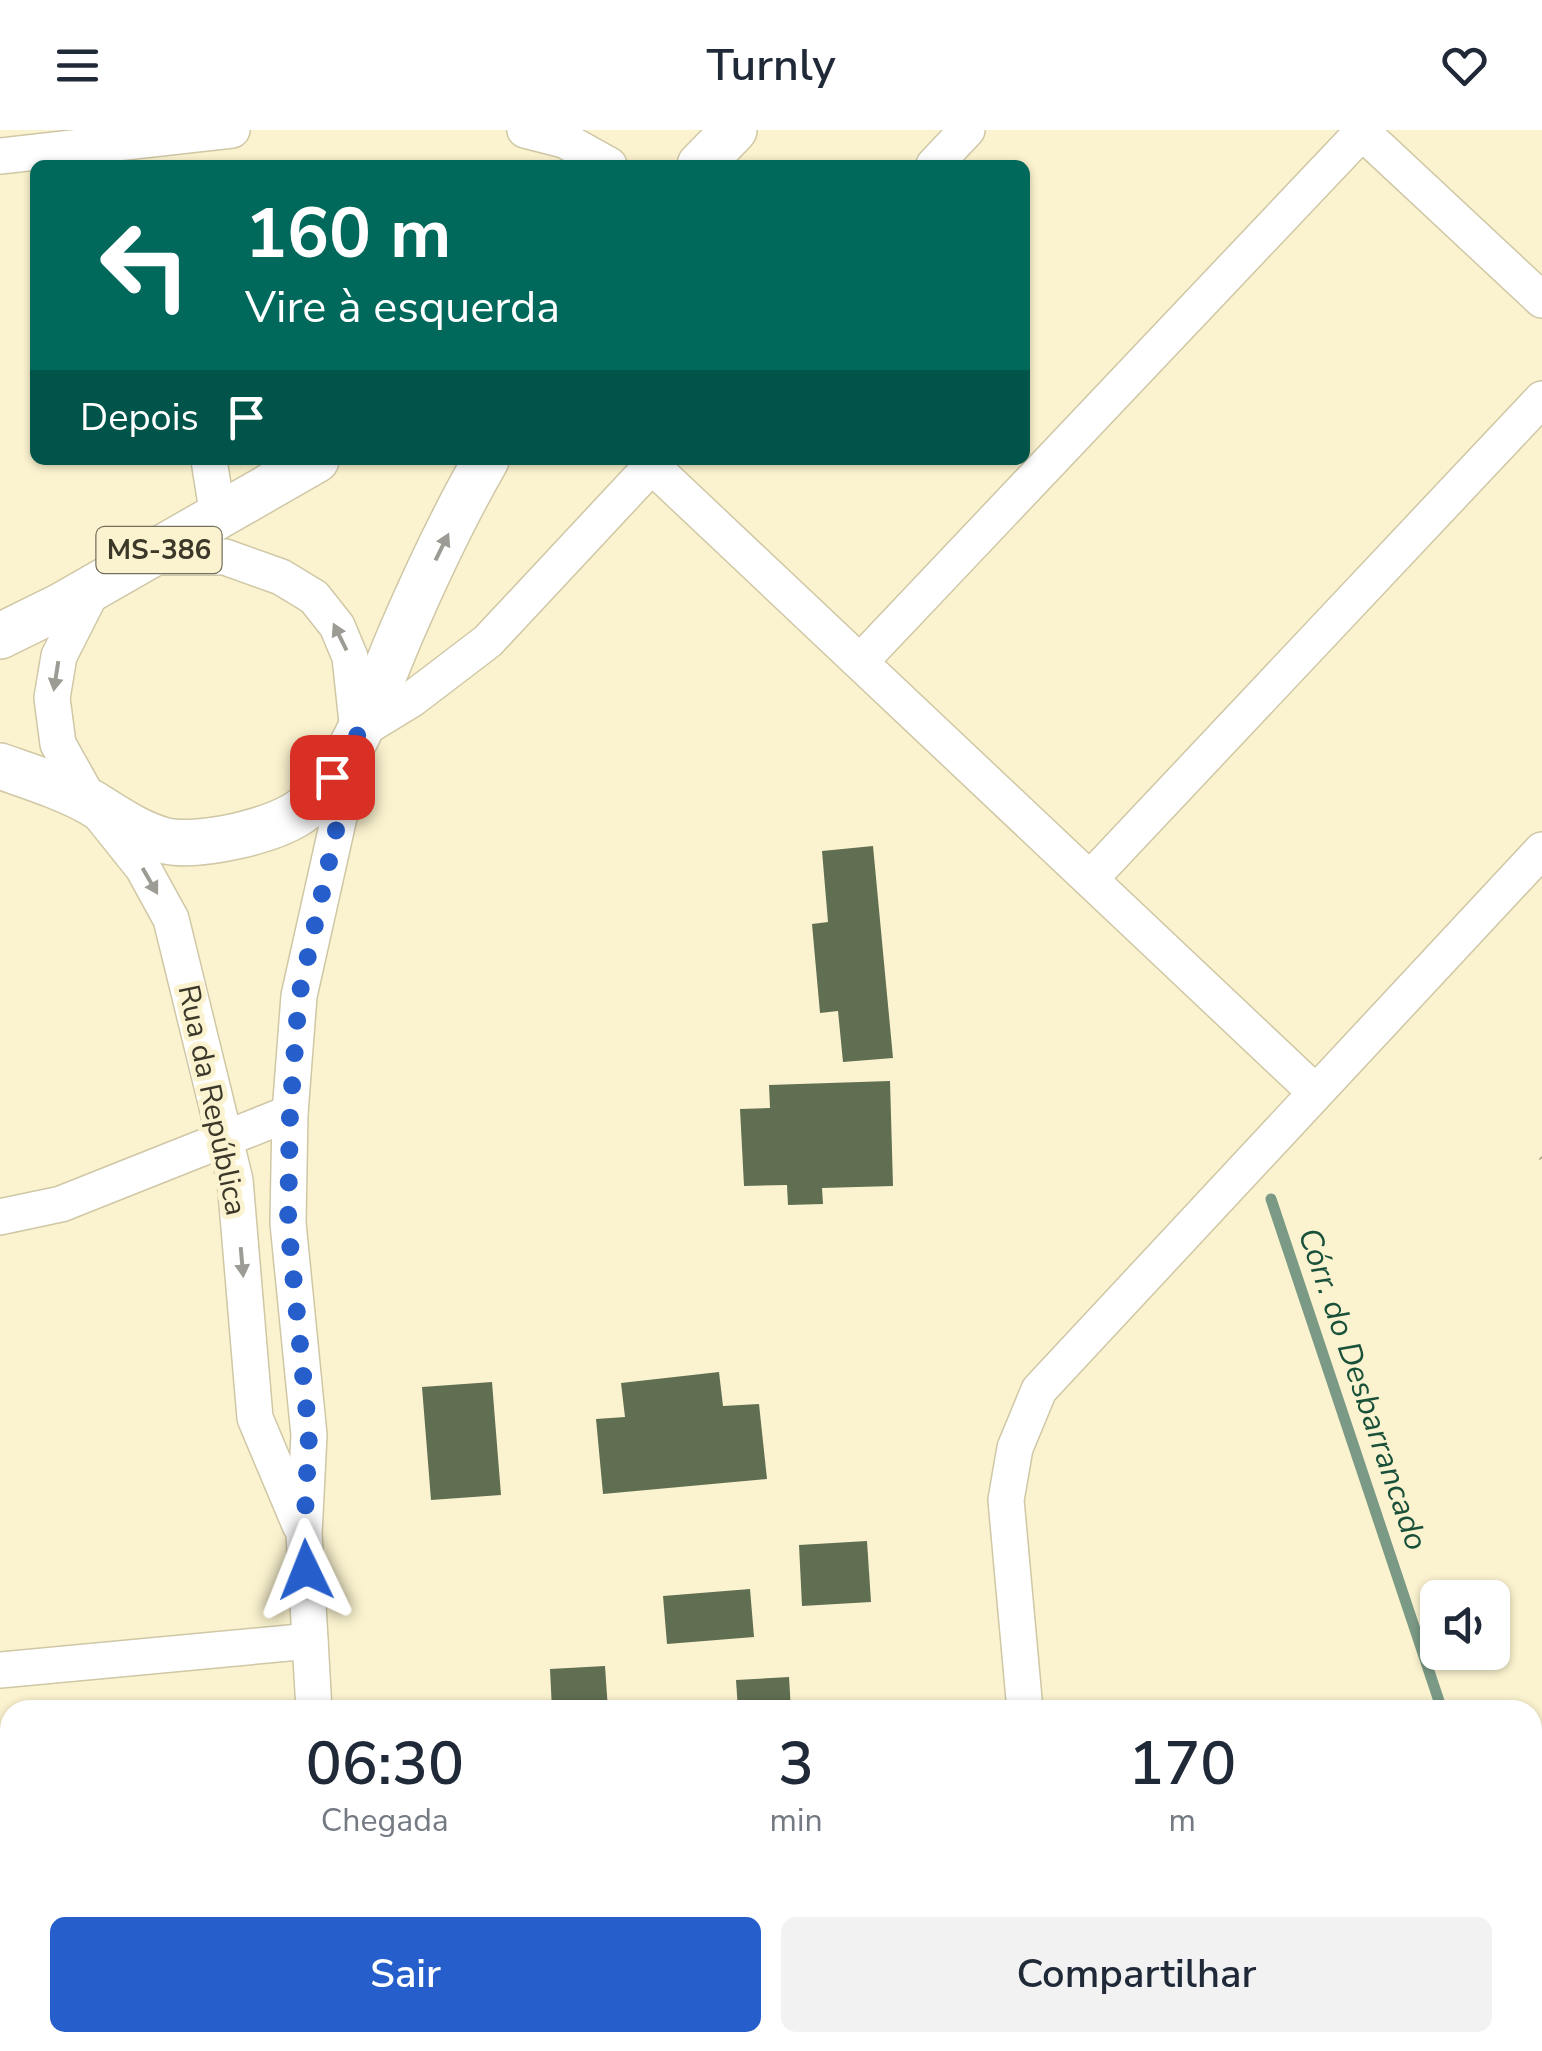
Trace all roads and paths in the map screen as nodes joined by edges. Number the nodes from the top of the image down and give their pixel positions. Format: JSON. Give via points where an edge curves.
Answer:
{"nodes":[{"id":1,"x":232,"y":130,"type":"edge"},
{"id":2,"x":526,"y":130,"type":"edge"},
{"id":3,"x":734,"y":130,"type":"edge"},
{"id":4,"x":967,"y":130,"type":"edge"},
{"id":5,"x":1362,"y":131,"type":"edge"},
{"id":6,"x":160,"y":145,"type":"edge"},
{"id":7,"x":0,"y":156,"type":"edge"},
{"id":8,"x":599,"y":160,"type":"edge"},
{"id":9,"x":705,"y":160,"type":"edge"},
{"id":10,"x":939,"y":160,"type":"edge"},
{"id":11,"x":1542,"y":300,"type":"edge"},
{"id":12,"x":1542,"y":399,"type":"edge"},
{"id":13,"x":210,"y":465,"type":"edge"},
{"id":14,"x":307,"y":465,"type":"edge"},
{"id":15,"x":484,"y":465,"type":"edge"},
{"id":16,"x":653,"y":465,"type":"edge"},
{"id":17,"x":657,"y":465,"type":"edge"},
{"id":18,"x":218,"y":517,"type":"junction"},
{"id":19,"x":147,"y":557,"type":"junction"},
{"id":20,"x":94,"y":587,"type":"junction"},
{"id":21,"x":0,"y":636,"type":"edge"},
{"id":22,"x":860,"y":662,"type":"junction"},
{"id":23,"x":358,"y":732,"type":"junction"},
{"id":24,"x":0,"y":766,"type":"edge"},
{"id":25,"x":92,"y":803,"type":"junction"},
{"id":26,"x":1542,"y":850,"type":"edge"},
{"id":27,"x":1090,"y":879,"type":"junction"},
{"id":28,"x":1314,"y":1091,"type":"junction"},
{"id":29,"x":290,"y":1113,"type":"junction"},
{"id":30,"x":227,"y":1139,"type":"junction"},
{"id":31,"x":0,"y":1216,"type":"edge"},
{"id":32,"x":304,"y":1534,"type":"junction"},
{"id":33,"x":310,"y":1641,"type":"junction"},
{"id":34,"x":0,"y":1670,"type":"edge"},
{"id":35,"x":313,"y":1700,"type":"edge"},
{"id":36,"x":1024,"y":1700,"type":"edge"}],
"edges":[{"from":1,"to":6,"type":"street"},
{"from":2,"to":8,"type":"street","via":[[564,140]]},
{"from":3,"to":9,"type":"main road"},
{"from":4,"to":10,"type":"street"},
{"from":5,"to":11,"type":"street"},
{"from":5,"to":22,"type":"street"},
{"from":6,"to":7,"type":"street"},
{"from":12,"to":27,"type":"street"},
{"from":13,"to":18,"type":"street"},
{"from":14,"to":18,"type":"main road","number":"MS-386"},
{"from":23,"to":15,"type":"main road","one_way":true},
{"from":16,"to":23,"type":"street","via":[[488,642]]},
{"from":17,"to":22,"type":"street"},
{"from":18,"to":19,"type":"main road","number":"MS-386"},
{"from":19,"to":20,"type":"main road","number":"MS-386"},
{"from":23,"to":19,"type":"street","one_way":true,"via":[[350,656],[314,597],[224,556]]},
{"from":20,"to":21,"type":"main road","number":"MS-386"},
{"from":20,"to":25,"type":"street","one_way":true,"via":[[59,656],[52,698],[58,744]]},
{"from":22,"to":27,"type":"street"},
{"from":23,"to":25,"type":"main road","via":[[303,810],[219,840],[167,841]]},
{"from":23,"to":29,"type":"street","name":"Rua da República","via":[[299,996]]},
{"from":24,"to":25,"type":"main road"},
{"from":25,"to":30,"type":"street","name":"Rua da República","one_way":true,"via":[[143,868],[172,919]]},
{"from":26,"to":28,"type":"street"},
{"from":27,"to":28,"type":"street"},
{"from":28,"to":36,"type":"street","via":[[1039,1390],[1015,1448],[1006,1500]]},
{"from":29,"to":30,"type":"street"},
{"from":29,"to":32,"type":"street","name":"Rua da República","via":[[288,1223],[309,1435]]},
{"from":30,"to":31,"type":"street","via":[[61,1204]]},
{"from":30,"to":32,"type":"street","name":"Rua da República","one_way":true,"via":[[255,1418]]},
{"from":32,"to":33,"type":"street","name":"Rua da República"},
{"from":33,"to":34,"type":"street"},
{"from":33,"to":35,"type":"street","name":"Rua da República"}]}
